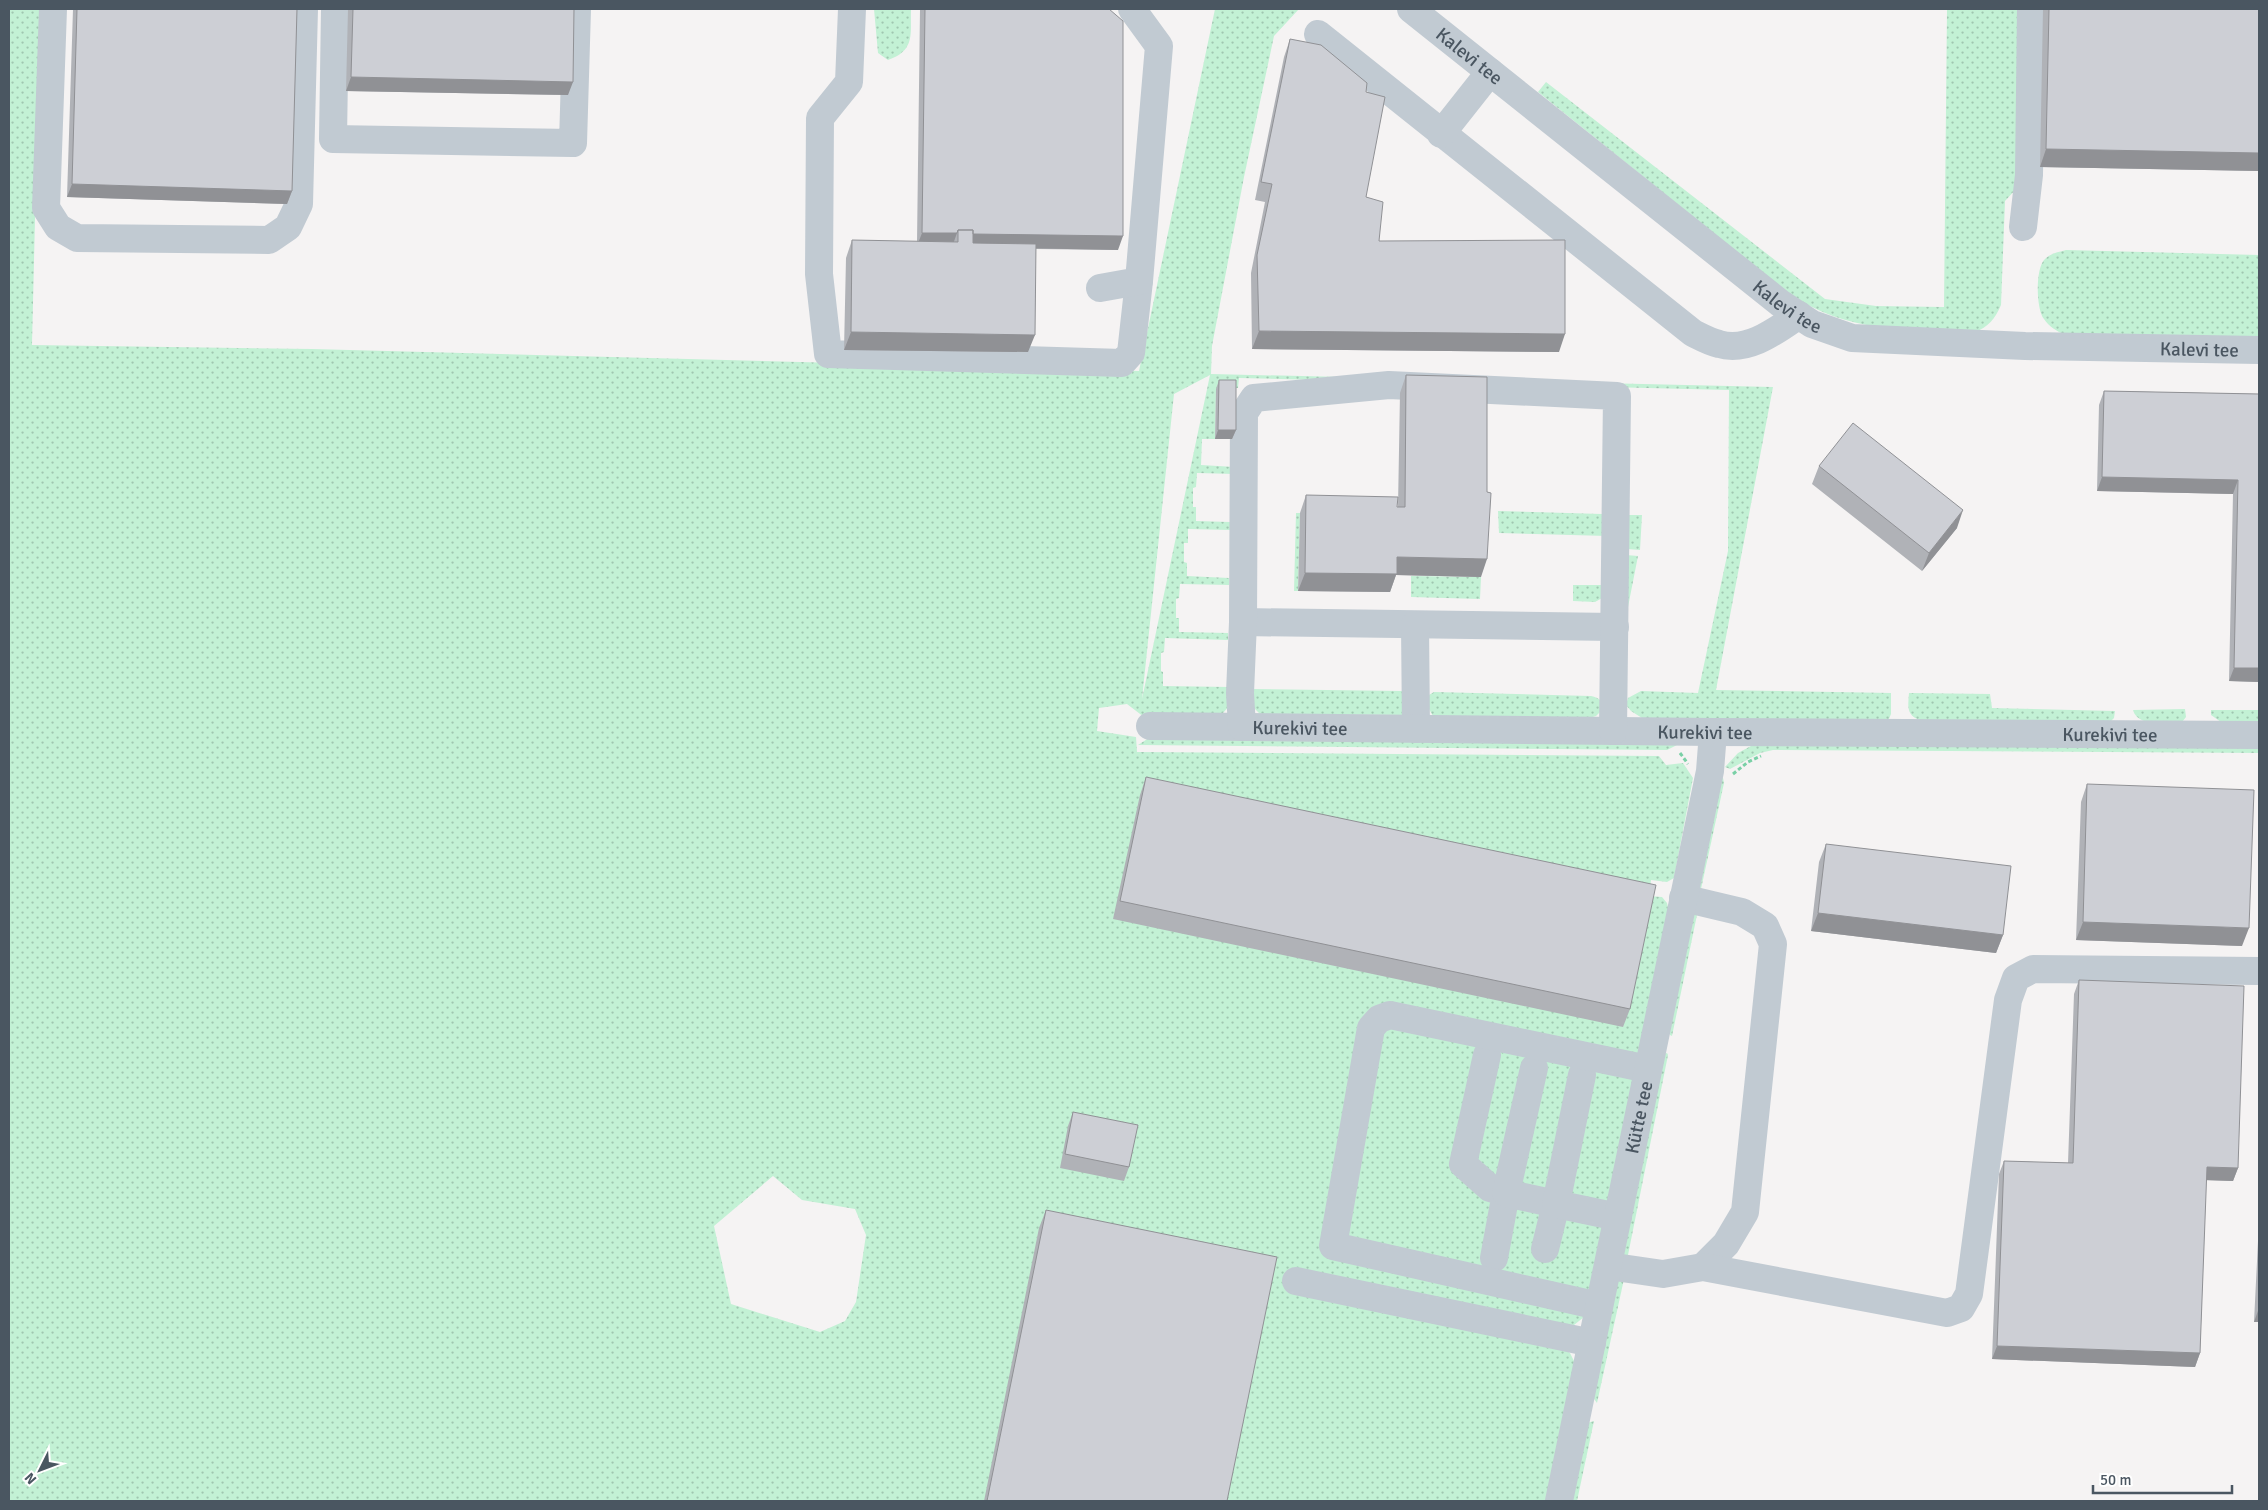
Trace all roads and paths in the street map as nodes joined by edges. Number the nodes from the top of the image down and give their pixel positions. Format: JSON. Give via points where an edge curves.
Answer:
{"nodes":[{"id":1,"x":53,"y":9,"type":"edge"},
{"id":2,"x":304,"y":9,"type":"edge"},
{"id":3,"x":334,"y":9,"type":"edge"},
{"id":4,"x":577,"y":9,"type":"edge"},
{"id":5,"x":852,"y":9,"type":"edge"},
{"id":6,"x":1132,"y":9,"type":"edge"},
{"id":7,"x":1411,"y":9,"type":"edge"},
{"id":8,"x":2030,"y":9,"type":"edge"},
{"id":9,"x":1318,"y":34,"type":"dead end"},
{"id":10,"x":1490,"y":72,"type":"junction"},
{"id":11,"x":1441,"y":134,"type":"junction"},
{"id":12,"x":2023,"y":227,"type":"dead end"},
{"id":13,"x":1139,"y":281,"type":"junction"},
{"id":14,"x":1100,"y":288,"type":"dead end"},
{"id":15,"x":1799,"y":315,"type":"junction"},
{"id":16,"x":2259,"y":350,"type":"edge"},
{"id":17,"x":1243,"y":622,"type":"junction"},
{"id":18,"x":1415,"y":625,"type":"junction"},
{"id":19,"x":1615,"y":627,"type":"junction"},
{"id":20,"x":1150,"y":726,"type":"dead end"},
{"id":21,"x":1242,"y":727,"type":"junction"},
{"id":22,"x":1416,"y":729,"type":"junction"},
{"id":23,"x":1614,"y":731,"type":"junction"},
{"id":24,"x":1713,"y":732,"type":"junction"},
{"id":25,"x":2259,"y":735,"type":"edge"},
{"id":26,"x":1763,"y":755,"type":"dead end"},
{"id":27,"x":1731,"y":775,"type":"dead end"},
{"id":28,"x":1683,"y":898,"type":"junction"},
{"id":29,"x":2259,"y":971,"type":"edge"},
{"id":30,"x":1486,"y":1055,"type":"dead end"},
{"id":31,"x":1534,"y":1068,"type":"dead end"},
{"id":32,"x":1648,"y":1069,"type":"junction"},
{"id":33,"x":1582,"y":1075,"type":"dead end"},
{"id":34,"x":1506,"y":1193,"type":"junction"},
{"id":35,"x":1556,"y":1204,"type":"junction"},
{"id":36,"x":1618,"y":1217,"type":"junction"},
{"id":37,"x":1545,"y":1249,"type":"dead end"},
{"id":38,"x":1494,"y":1258,"type":"dead end"},
{"id":39,"x":1608,"y":1266,"type":"junction"},
{"id":40,"x":1703,"y":1268,"type":"junction"},
{"id":41,"x":1296,"y":1281,"type":"dead end"},
{"id":42,"x":1599,"y":1306,"type":"junction"},
{"id":43,"x":1592,"y":1343,"type":"junction"},
{"id":44,"x":1559,"y":1501,"type":"edge"}],
"edges":[{"from":1,"to":2,"type":"street","via":[[46,208],[58,227],[77,238],[269,240],[288,227],[299,204]]},
{"from":3,"to":4,"type":"street","via":[[333,139],[573,143]]},
{"from":5,"to":13,"type":"street","via":[[849,82],[820,118],[819,274],[828,354],[1122,363],[1131,353]]},
{"from":6,"to":13,"type":"street","via":[[1159,46]]},
{"from":7,"to":10,"type":"street","name":"Kalevi tee"},
{"from":8,"to":12,"type":"street","via":[[2029,175]]},
{"from":9,"to":11,"type":"street"},
{"from":10,"to":11,"type":"street"},
{"from":10,"to":15,"type":"street","name":"Kalevi tee","via":[[1772,297]]},
{"from":11,"to":15,"type":"street","via":[[1693,334],[1721,345],[1745,344],[1770,335]]},
{"from":13,"to":14,"type":"street"},
{"from":15,"to":16,"type":"street","name":"Kalevi tee","via":[[1812,324],[1852,338],[2025,346]]},
{"from":17,"to":18,"type":"street"},
{"from":17,"to":19,"type":"street","via":[[1244,413],[1254,398],[1389,385],[1617,396]]},
{"from":17,"to":21,"type":"street"},
{"from":18,"to":19,"type":"street"},
{"from":18,"to":22,"type":"street"},
{"from":19,"to":23,"type":"street"},
{"from":20,"to":21,"type":"street","name":"Kurekivi tee"},
{"from":21,"to":22,"type":"street","name":"Kurekivi tee"},
{"from":22,"to":23,"type":"street","name":"Kurekivi tee"},
{"from":23,"to":24,"type":"street","name":"Kurekivi tee"},
{"from":24,"to":25,"type":"street","name":"Kurekivi tee"},
{"from":24,"to":28,"type":"street","name":"Kütte tee","via":[[1710,771]]},
{"from":26,"to":27,"type":"path"},
{"from":28,"to":32,"type":"street","name":"Kütte tee"},
{"from":28,"to":40,"type":"street","via":[[1742,912],[1765,926],[1773,944],[1745,1212],[1726,1244]]},
{"from":29,"to":40,"type":"street","via":[[2033,969],[2016,978],[2008,1000],[1969,1294],[1961,1308],[1947,1313]]},
{"from":30,"to":34,"type":"street","via":[[1464,1164],[1490,1188]]},
{"from":31,"to":34,"type":"street"},
{"from":32,"to":36,"type":"street","name":"Kütte tee"},
{"from":32,"to":42,"type":"street","via":[[1390,1015],[1379,1019],[1371,1028],[1333,1246]]},
{"from":33,"to":35,"type":"street"},
{"from":34,"to":35,"type":"street"},
{"from":34,"to":38,"type":"street"},
{"from":35,"to":36,"type":"street"},
{"from":35,"to":37,"type":"street"},
{"from":36,"to":39,"type":"street","name":"Kütte tee"},
{"from":39,"to":40,"type":"street","via":[[1663,1274]]},
{"from":39,"to":42,"type":"street","name":"Kütte tee"},
{"from":41,"to":43,"type":"street"},
{"from":42,"to":43,"type":"street","name":"Kütte tee"},
{"from":43,"to":44,"type":"street","name":"Kütte tee"}]}
